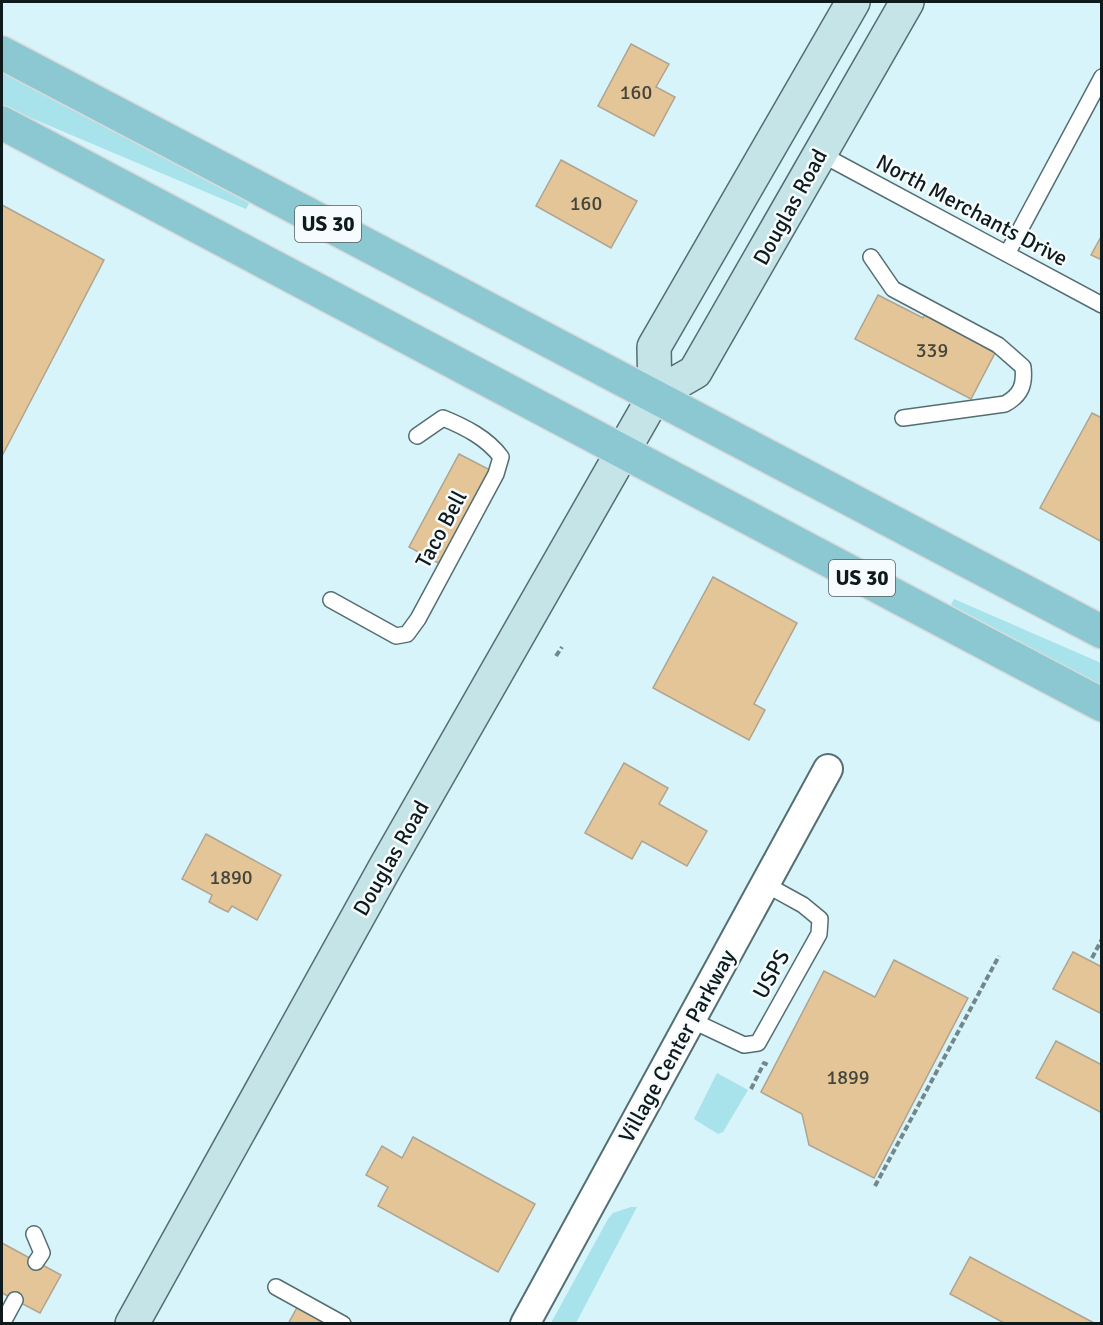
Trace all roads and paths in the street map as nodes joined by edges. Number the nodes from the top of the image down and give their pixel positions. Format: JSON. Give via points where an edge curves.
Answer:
{"nodes":[{"id":1,"x":853,"y":2,"type":"edge"},
{"id":2,"x":908,"y":2,"type":"edge"},
{"id":3,"x":2,"y":53,"type":"edge"},
{"id":4,"x":1101,"y":77,"type":"edge"},
{"id":5,"x":2,"y":123,"type":"edge"},
{"id":6,"x":821,"y":154,"type":"junction"},
{"id":7,"x":1007,"y":254,"type":"junction"},
{"id":8,"x":870,"y":257,"type":"dead end"},
{"id":9,"x":1101,"y":305,"type":"edge"},
{"id":10,"x":655,"y":395,"type":"junction"},
{"id":11,"x":903,"y":418,"type":"dead end"},
{"id":12,"x":417,"y":436,"type":"dead end"},
{"id":13,"x":623,"y":450,"type":"junction"},
{"id":14,"x":332,"y":600,"type":"dead end"},
{"id":15,"x":1101,"y":632,"type":"edge"},
{"id":16,"x":562,"y":647,"type":"dead end"},
{"id":17,"x":556,"y":656,"type":"dead end"},
{"id":18,"x":1101,"y":705,"type":"edge"},
{"id":19,"x":828,"y":769,"type":"dead end"},
{"id":20,"x":765,"y":884,"type":"junction"},
{"id":21,"x":1101,"y":939,"type":"edge"},
{"id":22,"x":999,"y":956,"type":"dead end"},
{"id":23,"x":1092,"y":958,"type":"dead end"},
{"id":24,"x":691,"y":1020,"type":"junction"},
{"id":25,"x":770,"y":1066,"type":"dead end"},
{"id":26,"x":751,"y":1089,"type":"dead end"},
{"id":27,"x":875,"y":1186,"type":"dead end"},
{"id":28,"x":34,"y":1234,"type":"dead end"},
{"id":29,"x":36,"y":1262,"type":"dead end"},
{"id":30,"x":276,"y":1287,"type":"dead end"},
{"id":31,"x":15,"y":1300,"type":"dead end"},
{"id":32,"x":2,"y":1323,"type":"edge"},
{"id":33,"x":132,"y":1323,"type":"edge"},
{"id":34,"x":343,"y":1323,"type":"edge"},
{"id":35,"x":525,"y":1323,"type":"edge"}],
"edges":[{"from":1,"to":10,"type":"street","name":"Douglas Road","via":[[654,346]]},
{"from":2,"to":6,"type":"street","name":"Douglas Road"},
{"from":3,"to":10,"type":"main road","number":"US 30"},
{"from":4,"to":7,"type":"lane"},
{"from":5,"to":13,"type":"main road","number":"US 30"},
{"from":6,"to":7,"type":"lane","name":"North Merchants Drive"},
{"from":6,"to":10,"type":"street","name":"Douglas Road","via":[[695,372]]},
{"from":7,"to":9,"type":"lane","name":"North Merchants Drive"},
{"from":8,"to":11,"type":"lane","via":[[893,289],[998,345],[1023,367],[1025,382],[1017,397],[1005,404]]},
{"from":10,"to":13,"type":"street","name":"Douglas Road"},
{"from":10,"to":15,"type":"main road","number":"US 30"},
{"from":12,"to":14,"type":"lane","name":"Taco Bell","via":[[443,418],[462,426],[492,445],[501,457],[496,474],[407,634],[396,636]]},
{"from":13,"to":18,"type":"main road","number":"US 30"},
{"from":13,"to":33,"type":"street","name":"Douglas Road"},
{"from":16,"to":17,"type":"path"},
{"from":19,"to":20,"type":"street","name":"Village Center Parkway"},
{"from":20,"to":24,"type":"street","name":"Village Center Parkway"},
{"from":20,"to":24,"type":"lane","name":"USPS","via":[[820,919],[819,934],[758,1043],[744,1045]]},
{"from":21,"to":23,"type":"path"},
{"from":22,"to":27,"type":"path"},
{"from":24,"to":35,"type":"street","name":"Village Center Parkway"},
{"from":25,"to":26,"type":"path","via":[[764,1063]]},
{"from":28,"to":29,"type":"lane","via":[[42,1253]]},
{"from":30,"to":34,"type":"lane"},
{"from":31,"to":32,"type":"lane"}]}
